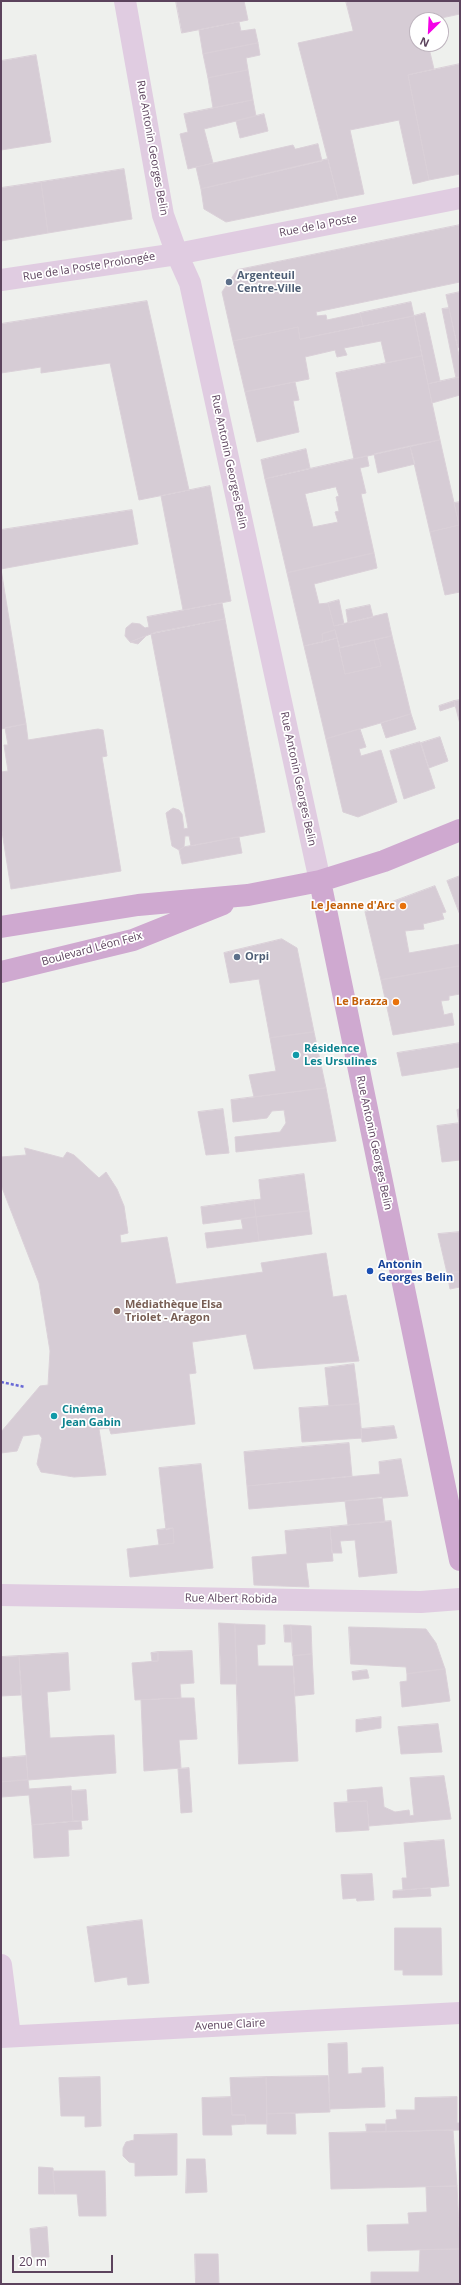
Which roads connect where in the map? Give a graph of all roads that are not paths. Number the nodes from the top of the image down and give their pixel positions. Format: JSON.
{"nodes":[{"id":1,"x":125,"y":1,"type":"edge"},
{"id":2,"x":460,"y":198,"type":"edge"},
{"id":3,"x":177,"y":254,"type":"junction"},
{"id":4,"x":1,"y":280,"type":"edge"},
{"id":5,"x":460,"y":830,"type":"edge"},
{"id":6,"x":320,"y":881,"type":"junction"},
{"id":7,"x":248,"y":895,"type":"junction"},
{"id":8,"x":1,"y":927,"type":"edge"},
{"id":9,"x":1,"y":972,"type":"edge"},
{"id":10,"x":458,"y":1546,"type":"edge"},
{"id":11,"x":1,"y":1595,"type":"edge"},
{"id":12,"x":460,"y":1599,"type":"edge"},
{"id":13,"x":1,"y":1965,"type":"edge"},
{"id":14,"x":460,"y":2014,"type":"edge"},
{"id":15,"x":6,"y":2036,"type":"edge"}],
"edges":[{"from":1,"to":3,"type":"street","name":"Rue Antonin Georges Belin"},
{"from":2,"to":3,"type":"street","name":"Rue de la Poste"},
{"from":3,"to":4,"type":"street","name":"Rue de la Poste Prolongée"},
{"from":3,"to":6,"type":"street","name":"Rue Antonin Georges Belin"},
{"from":5,"to":6,"type":"main road","name":"Boulevard Léon Feix"},
{"from":6,"to":7,"type":"main road","name":"Boulevard Léon Feix"},
{"from":6,"to":10,"type":"main road","name":"Rue Antonin Georges Belin"},
{"from":7,"to":8,"type":"main road","name":"Boulevard Léon Feix"},
{"from":7,"to":9,"type":"main road","name":"Boulevard Léon Feix"},
{"from":11,"to":12,"type":"street","name":"Rue Albert Robida"},
{"from":13,"to":15,"type":"street"},
{"from":14,"to":15,"type":"street","name":"Avenue Claire"}]}
